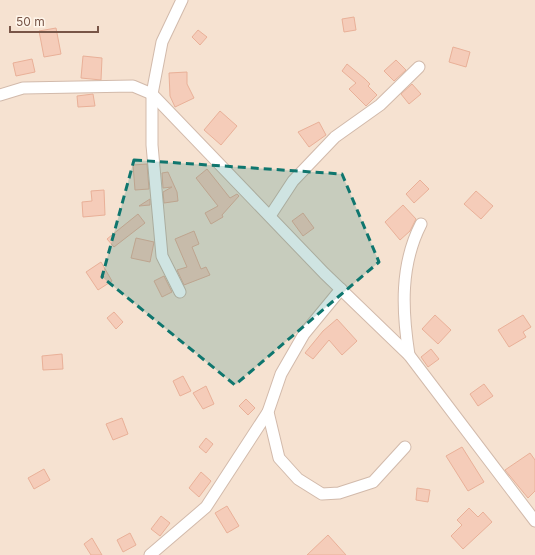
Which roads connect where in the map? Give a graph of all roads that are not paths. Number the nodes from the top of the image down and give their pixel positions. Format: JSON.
{"nodes":[{"id":1,"x":182,"y":0,"type":"edge"},
{"id":2,"x":419,"y":67,"type":"dead end"},
{"id":3,"x":152,"y":94,"type":"junction"},
{"id":4,"x":0,"y":95,"type":"edge"},
{"id":5,"x":270,"y":216,"type":"junction"},
{"id":6,"x":421,"y":224,"type":"dead end"},
{"id":7,"x":341,"y":289,"type":"junction"},
{"id":8,"x":180,"y":292,"type":"dead end"},
{"id":9,"x":409,"y":355,"type":"junction"},
{"id":10,"x":268,"y":412,"type":"junction"},
{"id":11,"x":405,"y":447,"type":"dead end"},
{"id":12,"x":535,"y":521,"type":"edge"},
{"id":13,"x":150,"y":555,"type":"edge"}],
"edges":[{"from":1,"to":3,"type":"street"},
{"from":2,"to":5,"type":"street"},
{"from":3,"to":4,"type":"street"},
{"from":3,"to":5,"type":"street"},
{"from":3,"to":8,"type":"street"},
{"from":5,"to":7,"type":"street"},
{"from":6,"to":9,"type":"street"},
{"from":7,"to":9,"type":"street"},
{"from":7,"to":10,"type":"street"},
{"from":9,"to":12,"type":"street"},
{"from":10,"to":11,"type":"street"},
{"from":10,"to":13,"type":"street"}]}
